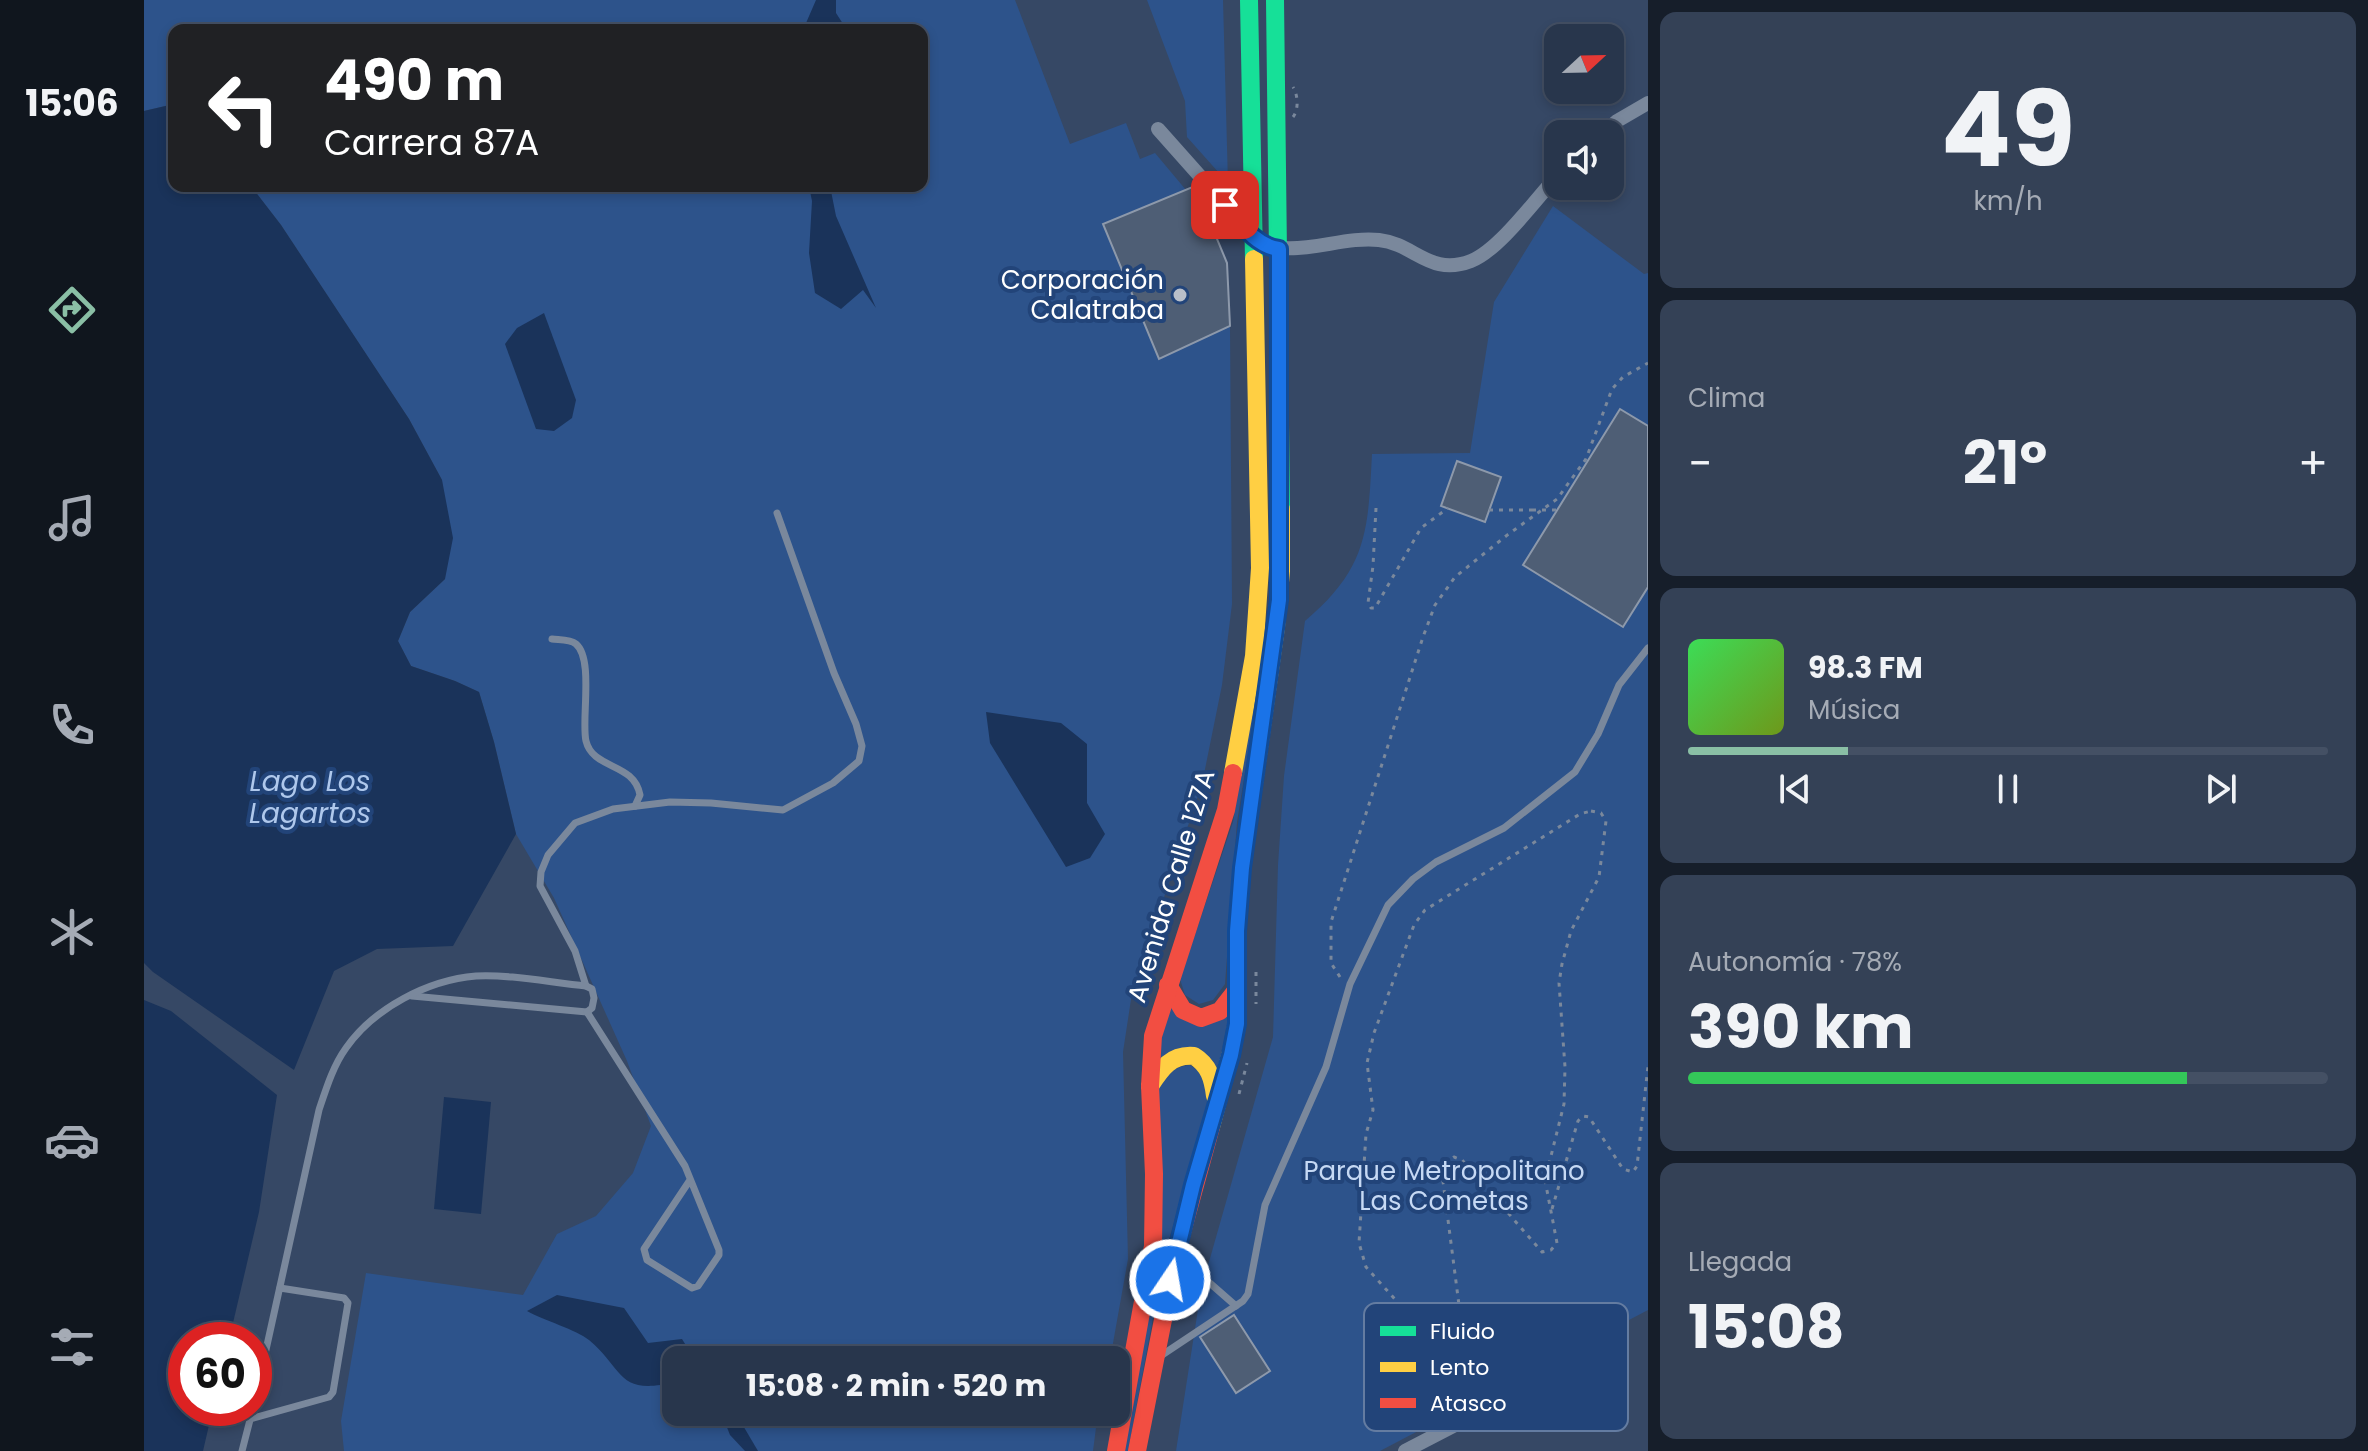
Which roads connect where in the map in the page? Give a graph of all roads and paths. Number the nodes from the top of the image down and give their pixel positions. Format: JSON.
{"nodes":[{"id":1,"x":1249,"y":0,"type":"edge"},
{"id":2,"x":1275,"y":0,"type":"edge"},
{"id":3,"x":1648,"y":103,"type":"edge"},
{"id":4,"x":1619,"y":120,"type":"edge"},
{"id":5,"x":1158,"y":129,"type":"dead end"},
{"id":6,"x":1544,"y":190,"type":"edge"},
{"id":7,"x":1225,"y":205,"type":"junction"},
{"id":8,"x":1208,"y":216,"type":"dead end"},
{"id":9,"x":1254,"y":237,"type":"junction"},
{"id":10,"x":1279,"y":249,"type":"junction"},
{"id":11,"x":1648,"y":363,"type":"edge"},
{"id":12,"x":1376,"y":508,"type":"dead end"},
{"id":13,"x":1448,"y":508,"type":"dead end"},
{"id":14,"x":1489,"y":510,"type":"dead end"},
{"id":15,"x":1559,"y":510,"type":"dead end"},
{"id":16,"x":777,"y":513,"type":"dead end"},
{"id":17,"x":552,"y":639,"type":"dead end"},
{"id":18,"x":1648,"y":648,"type":"edge"},
{"id":19,"x":635,"y":806,"type":"junction"},
{"id":20,"x":1350,"y":984,"type":"junction"},
{"id":21,"x":1168,"y":985,"type":"junction"},
{"id":22,"x":586,"y":986,"type":"junction"},
{"id":23,"x":1238,"y":988,"type":"junction"},
{"id":24,"x":409,"y":996,"type":"junction"},
{"id":25,"x":587,"y":1012,"type":"junction"},
{"id":26,"x":1648,"y":1066,"type":"edge"},
{"id":27,"x":1150,"y":1086,"type":"junction"},
{"id":28,"x":1215,"y":1108,"type":"junction"},
{"id":29,"x":690,"y":1180,"type":"junction"},
{"id":30,"x":1551,"y":1213,"type":"junction"},
{"id":31,"x":1177,"y":1247,"type":"junction"},
{"id":32,"x":280,"y":1288,"type":"junction"},
{"id":33,"x":1398,"y":1303,"type":"edge"},
{"id":34,"x":1459,"y":1303,"type":"edge"},
{"id":35,"x":1236,"y":1306,"type":"junction"},
{"id":36,"x":272,"y":1324,"type":"edge"},
{"id":37,"x":1155,"y":1360,"type":"junction"},
{"id":38,"x":272,"y":1413,"type":"edge"},
{"id":39,"x":248,"y":1426,"type":"edge"},
{"id":40,"x":1444,"y":1431,"type":"edge"},
{"id":41,"x":242,"y":1451,"type":"edge"},
{"id":42,"x":1116,"y":1451,"type":"edge"},
{"id":43,"x":1137,"y":1451,"type":"edge"},
{"id":44,"x":1405,"y":1451,"type":"edge"}],
"edges":[{"from":1,"to":9,"type":"main road","name":"Avenida Calle 127A"},
{"from":2,"to":10,"type":"main road","name":"Avenida Calle 127A"},
{"from":3,"to":4,"type":"street"},
{"from":5,"to":7,"type":"street"},
{"from":6,"to":10,"type":"street"},
{"from":7,"to":8,"type":"lane"},
{"from":7,"to":9,"type":"street"},
{"from":9,"to":10,"type":"street"},
{"from":9,"to":21,"type":"main road","name":"Avenida Calle 127A"},
{"from":10,"to":23,"type":"main road","name":"Avenida Calle 127A"},
{"from":11,"to":20,"type":"path"},
{"from":12,"to":13,"type":"path"},
{"from":14,"to":15,"type":"path","bridge":true},
{"from":16,"to":19,"type":"lane"},
{"from":17,"to":19,"type":"lane"},
{"from":18,"to":20,"type":"lane"},
{"from":19,"to":22,"type":"lane"},
{"from":20,"to":35,"type":"lane"},
{"from":21,"to":23,"type":"main road"},
{"from":21,"to":27,"type":"main road","name":"Avenida Calle 127A"},
{"from":22,"to":24,"type":"lane"},
{"from":22,"to":25,"type":"lane"},
{"from":23,"to":28,"type":"main road","name":"Avenida Calle 127A"},
{"from":24,"to":25,"type":"lane"},
{"from":24,"to":32,"type":"lane"},
{"from":25,"to":29,"type":"lane"},
{"from":26,"to":30,"type":"path"},
{"from":27,"to":28,"type":"main road"},
{"from":27,"to":42,"type":"main road","name":"Avenida Calle 127A"},
{"from":28,"to":31,"type":"main road","name":"Avenida Calle 127A"},
{"from":29,"to":29,"type":"lane"},
{"from":30,"to":33,"type":"path"},
{"from":30,"to":34,"type":"path"},
{"from":31,"to":35,"type":"lane"},
{"from":31,"to":37,"type":"main road","name":"Avenida Calle 127A"},
{"from":32,"to":36,"type":"lane"},
{"from":32,"to":38,"type":"lane"},
{"from":35,"to":37,"type":"lane"},
{"from":37,"to":43,"type":"main road","name":"Avenida Calle 127A"},
{"from":39,"to":41,"type":"lane"},
{"from":40,"to":44,"type":"street"}]}
